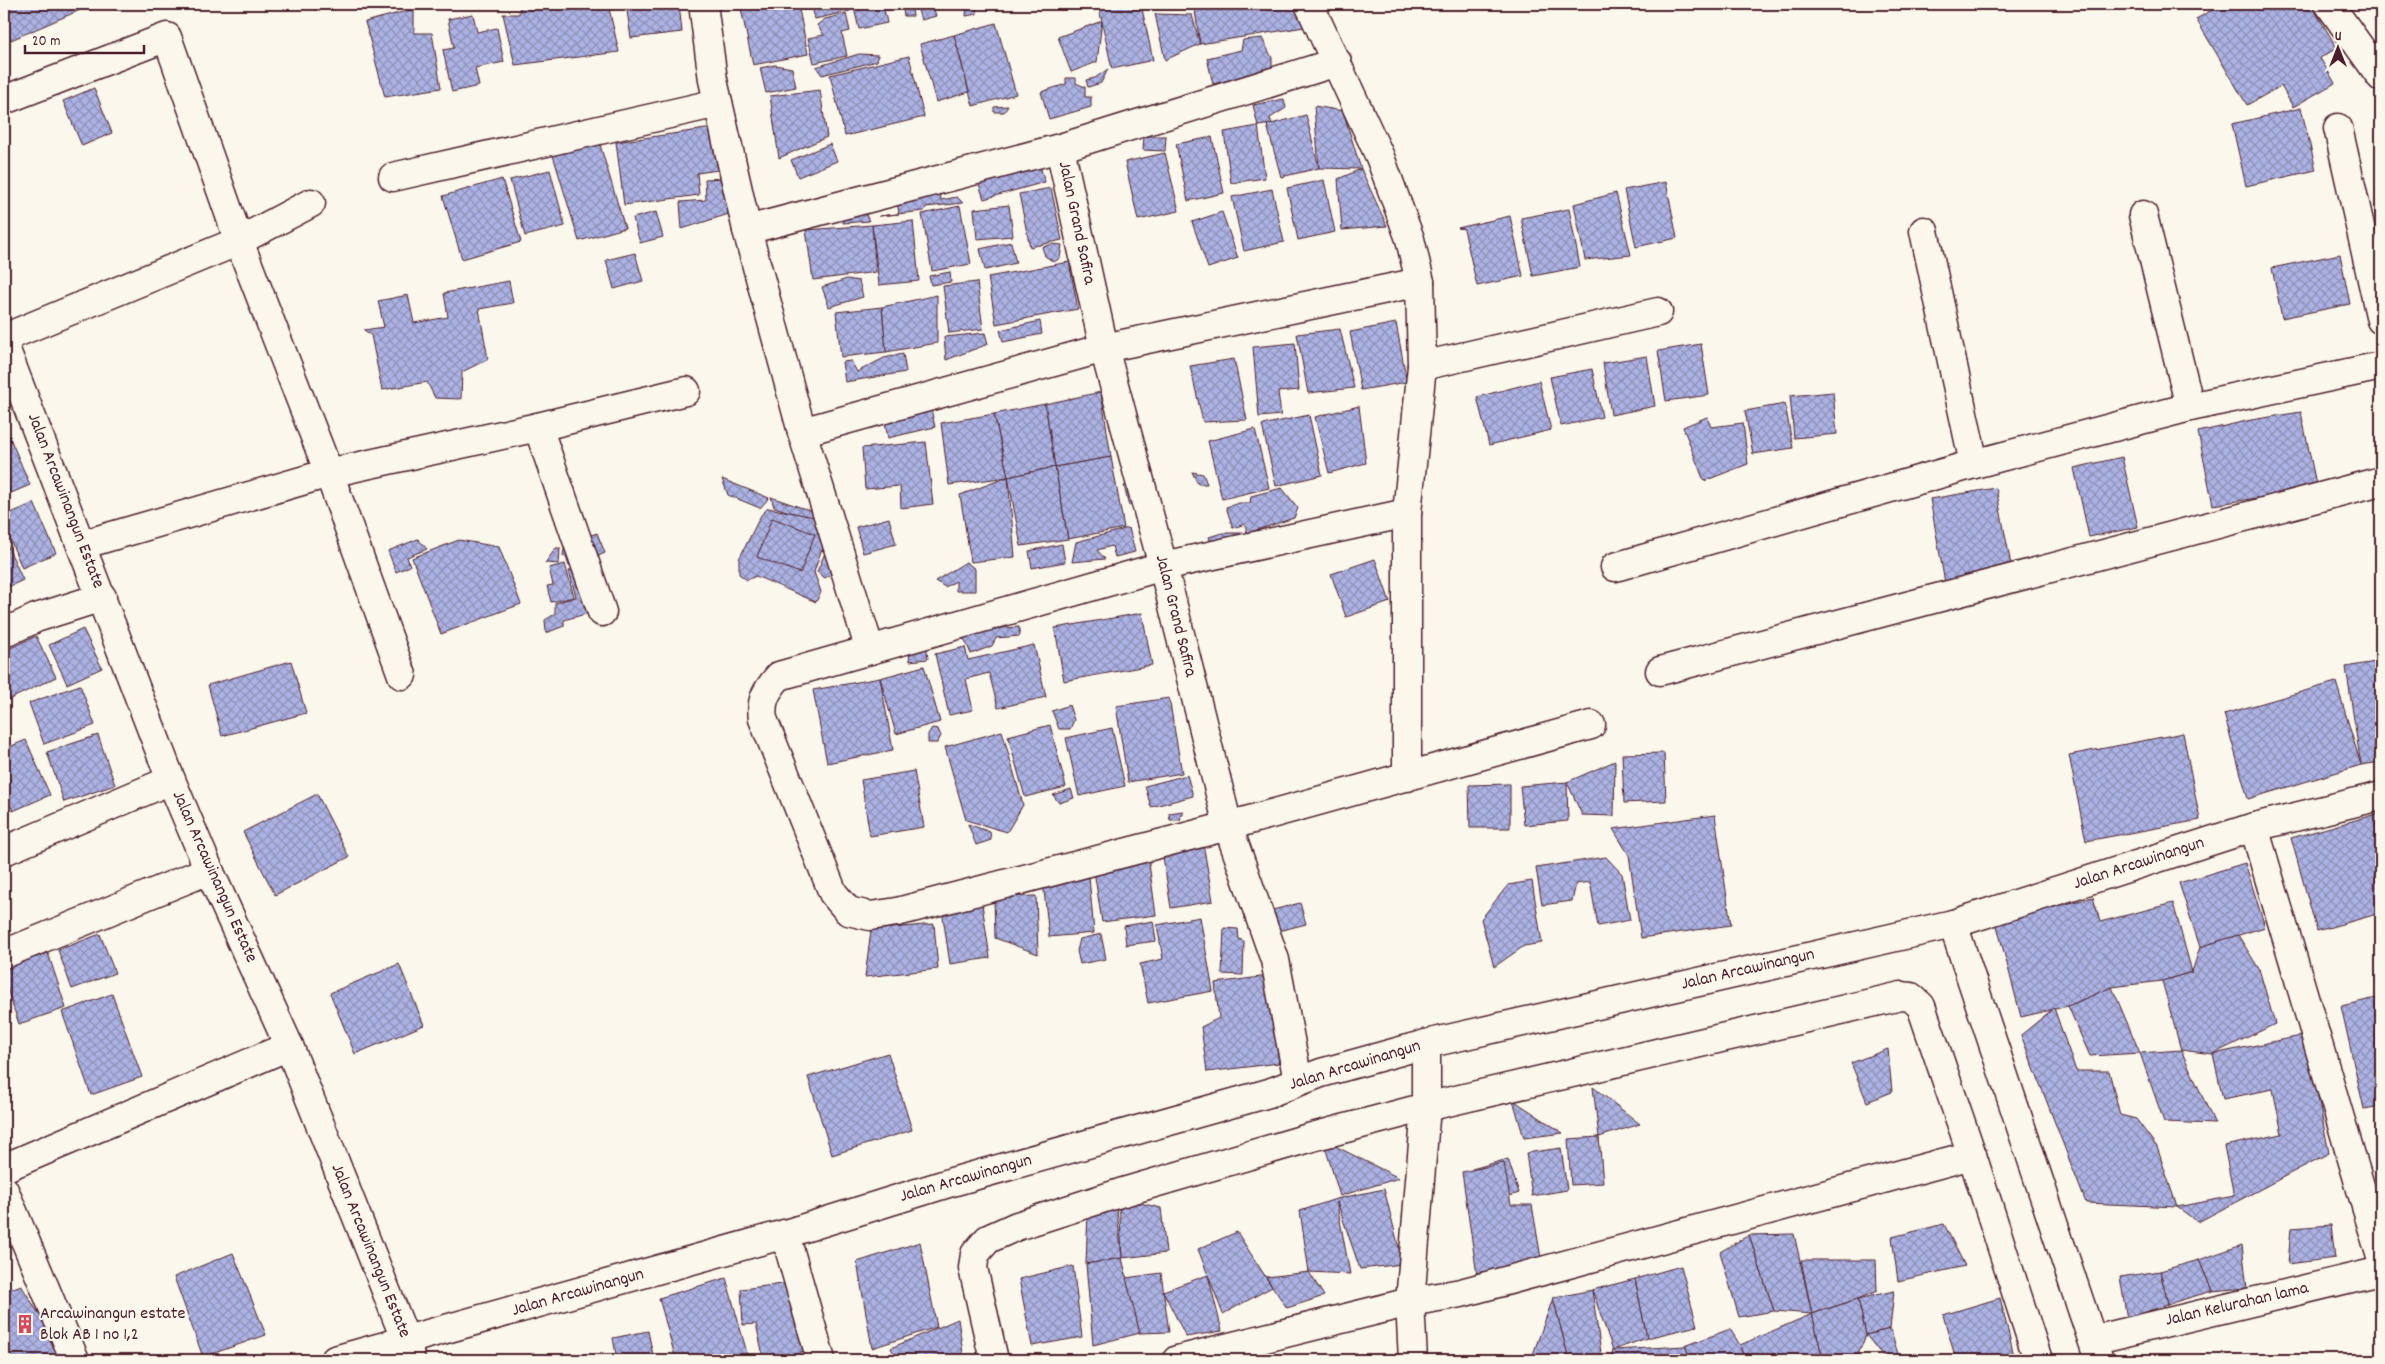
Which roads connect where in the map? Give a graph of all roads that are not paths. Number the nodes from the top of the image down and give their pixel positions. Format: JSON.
{"nodes":[{"id":1,"x":703,"y":4,"type":"edge"},
{"id":2,"x":1309,"y":4,"type":"edge"},
{"id":3,"x":2330,"y":4,"type":"edge"},
{"id":4,"x":1336,"y":62,"type":"junction"},
{"id":5,"x":2377,"y":64,"type":"edge"},
{"id":6,"x":4,"y":100,"type":"edge"},
{"id":7,"x":718,"y":104,"type":"junction"},
{"id":8,"x":2338,"y":128,"type":"dead end"},
{"id":9,"x":1060,"y":148,"type":"junction"},
{"id":10,"x":393,"y":177,"type":"dead end"},
{"id":11,"x":312,"y":203,"type":"dead end"},
{"id":12,"x":2143,"y":215,"type":"dead end"},
{"id":13,"x":747,"y":230,"type":"junction"},
{"id":14,"x":1924,"y":231,"type":"dead end"},
{"id":15,"x":239,"y":241,"type":"junction"},
{"id":16,"x":1420,"y":282,"type":"junction"},
{"id":17,"x":1658,"y":312,"type":"dead end"},
{"id":18,"x":2381,"y":320,"type":"edge"},
{"id":19,"x":4,"y":338,"type":"edge"},
{"id":20,"x":4,"y":345,"type":"edge"},
{"id":21,"x":1104,"y":348,"type":"junction"},
{"id":22,"x":1422,"y":366,"type":"junction"},
{"id":23,"x":2381,"y":366,"type":"edge"},
{"id":24,"x":686,"y":391,"type":"dead end"},
{"id":25,"x":13,"y":395,"type":"edge"},
{"id":26,"x":2190,"y":407,"type":"junction"},
{"id":27,"x":538,"y":427,"type":"junction"},
{"id":28,"x":802,"y":432,"type":"junction"},
{"id":29,"x":1974,"y":464,"type":"junction"},
{"id":30,"x":328,"y":473,"type":"junction"},
{"id":31,"x":2381,"y":481,"type":"edge"},
{"id":32,"x":1407,"y":513,"type":"junction"},
{"id":33,"x":81,"y":545,"type":"junction"},
{"id":34,"x":1163,"y":566,"type":"junction"},
{"id":35,"x":1615,"y":567,"type":"dead end"},
{"id":36,"x":102,"y":597,"type":"junction"},
{"id":37,"x":602,"y":612,"type":"dead end"},
{"id":38,"x":4,"y":632,"type":"edge"},
{"id":39,"x":870,"y":650,"type":"junction"},
{"id":40,"x":1660,"y":671,"type":"dead end"},
{"id":41,"x":402,"y":675,"type":"dead end"},
{"id":42,"x":1591,"y":725,"type":"dead end"},
{"id":43,"x":1407,"y":777,"type":"junction"},
{"id":44,"x":171,"y":780,"type":"junction"},
{"id":45,"x":2381,"y":796,"type":"edge"},
{"id":46,"x":1228,"y":826,"type":"junction"},
{"id":47,"x":2254,"y":827,"type":"junction"},
{"id":48,"x":4,"y":851,"type":"edge"},
{"id":49,"x":209,"y":870,"type":"junction"},
{"id":50,"x":1953,"y":924,"type":"junction"},
{"id":51,"x":4,"y":954,"type":"edge"},
{"id":52,"x":1426,"y":1044,"type":"junction"},
{"id":53,"x":289,"y":1046,"type":"junction"},
{"id":54,"x":1298,"y":1081,"type":"junction"},
{"id":55,"x":1426,"y":1107,"type":"junction"},
{"id":56,"x":1972,"y":1155,"type":"junction"},
{"id":57,"x":4,"y":1168,"type":"edge"},
{"id":58,"x":4,"y":1190,"type":"edge"},
{"id":59,"x":785,"y":1234,"type":"junction"},
{"id":60,"x":2381,"y":1257,"type":"edge"},
{"id":61,"x":2381,"y":1271,"type":"edge"},
{"id":62,"x":1410,"y":1302,"type":"junction"},
{"id":63,"x":2096,"y":1350,"type":"edge"},
{"id":64,"x":408,"y":1351,"type":"edge"},
{"id":65,"x":75,"y":1360,"type":"edge"},
{"id":66,"x":335,"y":1360,"type":"edge"},
{"id":67,"x":821,"y":1360,"type":"edge"},
{"id":68,"x":994,"y":1360,"type":"edge"},
{"id":69,"x":1177,"y":1360,"type":"edge"},
{"id":70,"x":1413,"y":1360,"type":"edge"},
{"id":71,"x":2038,"y":1360,"type":"edge"}],
"edges":[{"from":1,"to":7,"type":"street"},
{"from":2,"to":4,"type":"street"},
{"from":3,"to":5,"type":"street"},
{"from":4,"to":9,"type":"street"},
{"from":4,"to":16,"type":"street"},
{"from":6,"to":15,"type":"street"},
{"from":7,"to":10,"type":"street"},
{"from":7,"to":13,"type":"street"},
{"from":8,"to":18,"type":"street"},
{"from":9,"to":13,"type":"street"},
{"from":9,"to":21,"type":"street","name":"Jalan Grand Safira"},
{"from":11,"to":15,"type":"street"},
{"from":12,"to":26,"type":"street"},
{"from":13,"to":28,"type":"street"},
{"from":14,"to":29,"type":"street"},
{"from":15,"to":19,"type":"street"},
{"from":15,"to":30,"type":"street"},
{"from":16,"to":21,"type":"street"},
{"from":16,"to":22,"type":"street"},
{"from":17,"to":22,"type":"street"},
{"from":20,"to":25,"type":"street","name":"Jalan Arcawinangun Estate"},
{"from":21,"to":28,"type":"street"},
{"from":21,"to":34,"type":"street","name":"Jalan Grand Safira"},
{"from":22,"to":32,"type":"street"},
{"from":23,"to":26,"type":"street"},
{"from":24,"to":27,"type":"street"},
{"from":25,"to":33,"type":"street","name":"Jalan Arcawinangun Estate"},
{"from":26,"to":29,"type":"street"},
{"from":27,"to":30,"type":"street"},
{"from":27,"to":37,"type":"street"},
{"from":28,"to":39,"type":"street"},
{"from":29,"to":35,"type":"street"},
{"from":30,"to":33,"type":"street"},
{"from":30,"to":41,"type":"street"},
{"from":31,"to":40,"type":"street"},
{"from":32,"to":34,"type":"street"},
{"from":32,"to":43,"type":"street"},
{"from":33,"to":36,"type":"street","name":"Jalan Arcawinangun Estate"},
{"from":34,"to":39,"type":"street"},
{"from":34,"to":46,"type":"street","name":"Jalan Grand Safira"},
{"from":36,"to":38,"type":"street"},
{"from":36,"to":44,"type":"street","name":"Jalan Arcawinangun Estate"},
{"from":39,"to":46,"type":"street"},
{"from":42,"to":43,"type":"street"},
{"from":43,"to":46,"type":"street"},
{"from":44,"to":48,"type":"street"},
{"from":44,"to":49,"type":"street","name":"Jalan Arcawinangun Estate"},
{"from":45,"to":47,"type":"street","name":"Jalan Arcawinangun"},
{"from":46,"to":54,"type":"street","name":"Jalan Grand Safira"},
{"from":47,"to":50,"type":"street","name":"Jalan Arcawinangun"},
{"from":47,"to":60,"type":"street"},
{"from":49,"to":51,"type":"street"},
{"from":49,"to":53,"type":"street","name":"Jalan Arcawinangun Estate"},
{"from":50,"to":52,"type":"street","name":"Jalan Arcawinangun"},
{"from":50,"to":63,"type":"street"},
{"from":52,"to":54,"type":"street","name":"Jalan Arcawinangun"},
{"from":52,"to":55,"type":"street"},
{"from":53,"to":57,"type":"street"},
{"from":53,"to":64,"type":"street","name":"Jalan Arcawinangun Estate"},
{"from":54,"to":59,"type":"street","name":"Jalan Arcawinangun"},
{"from":55,"to":56,"type":"street"},
{"from":55,"to":62,"type":"street"},
{"from":55,"to":68,"type":"street"},
{"from":56,"to":62,"type":"street"},
{"from":56,"to":71,"type":"street"},
{"from":58,"to":65,"type":"street"},
{"from":59,"to":64,"type":"street","name":"Jalan Arcawinangun"},
{"from":59,"to":67,"type":"street"},
{"from":61,"to":63,"type":"street","name":"Jalan Kelurahan lama"},
{"from":62,"to":69,"type":"street"},
{"from":62,"to":70,"type":"street"},
{"from":64,"to":66,"type":"street","name":"Jalan Arcawinangun"}]}
